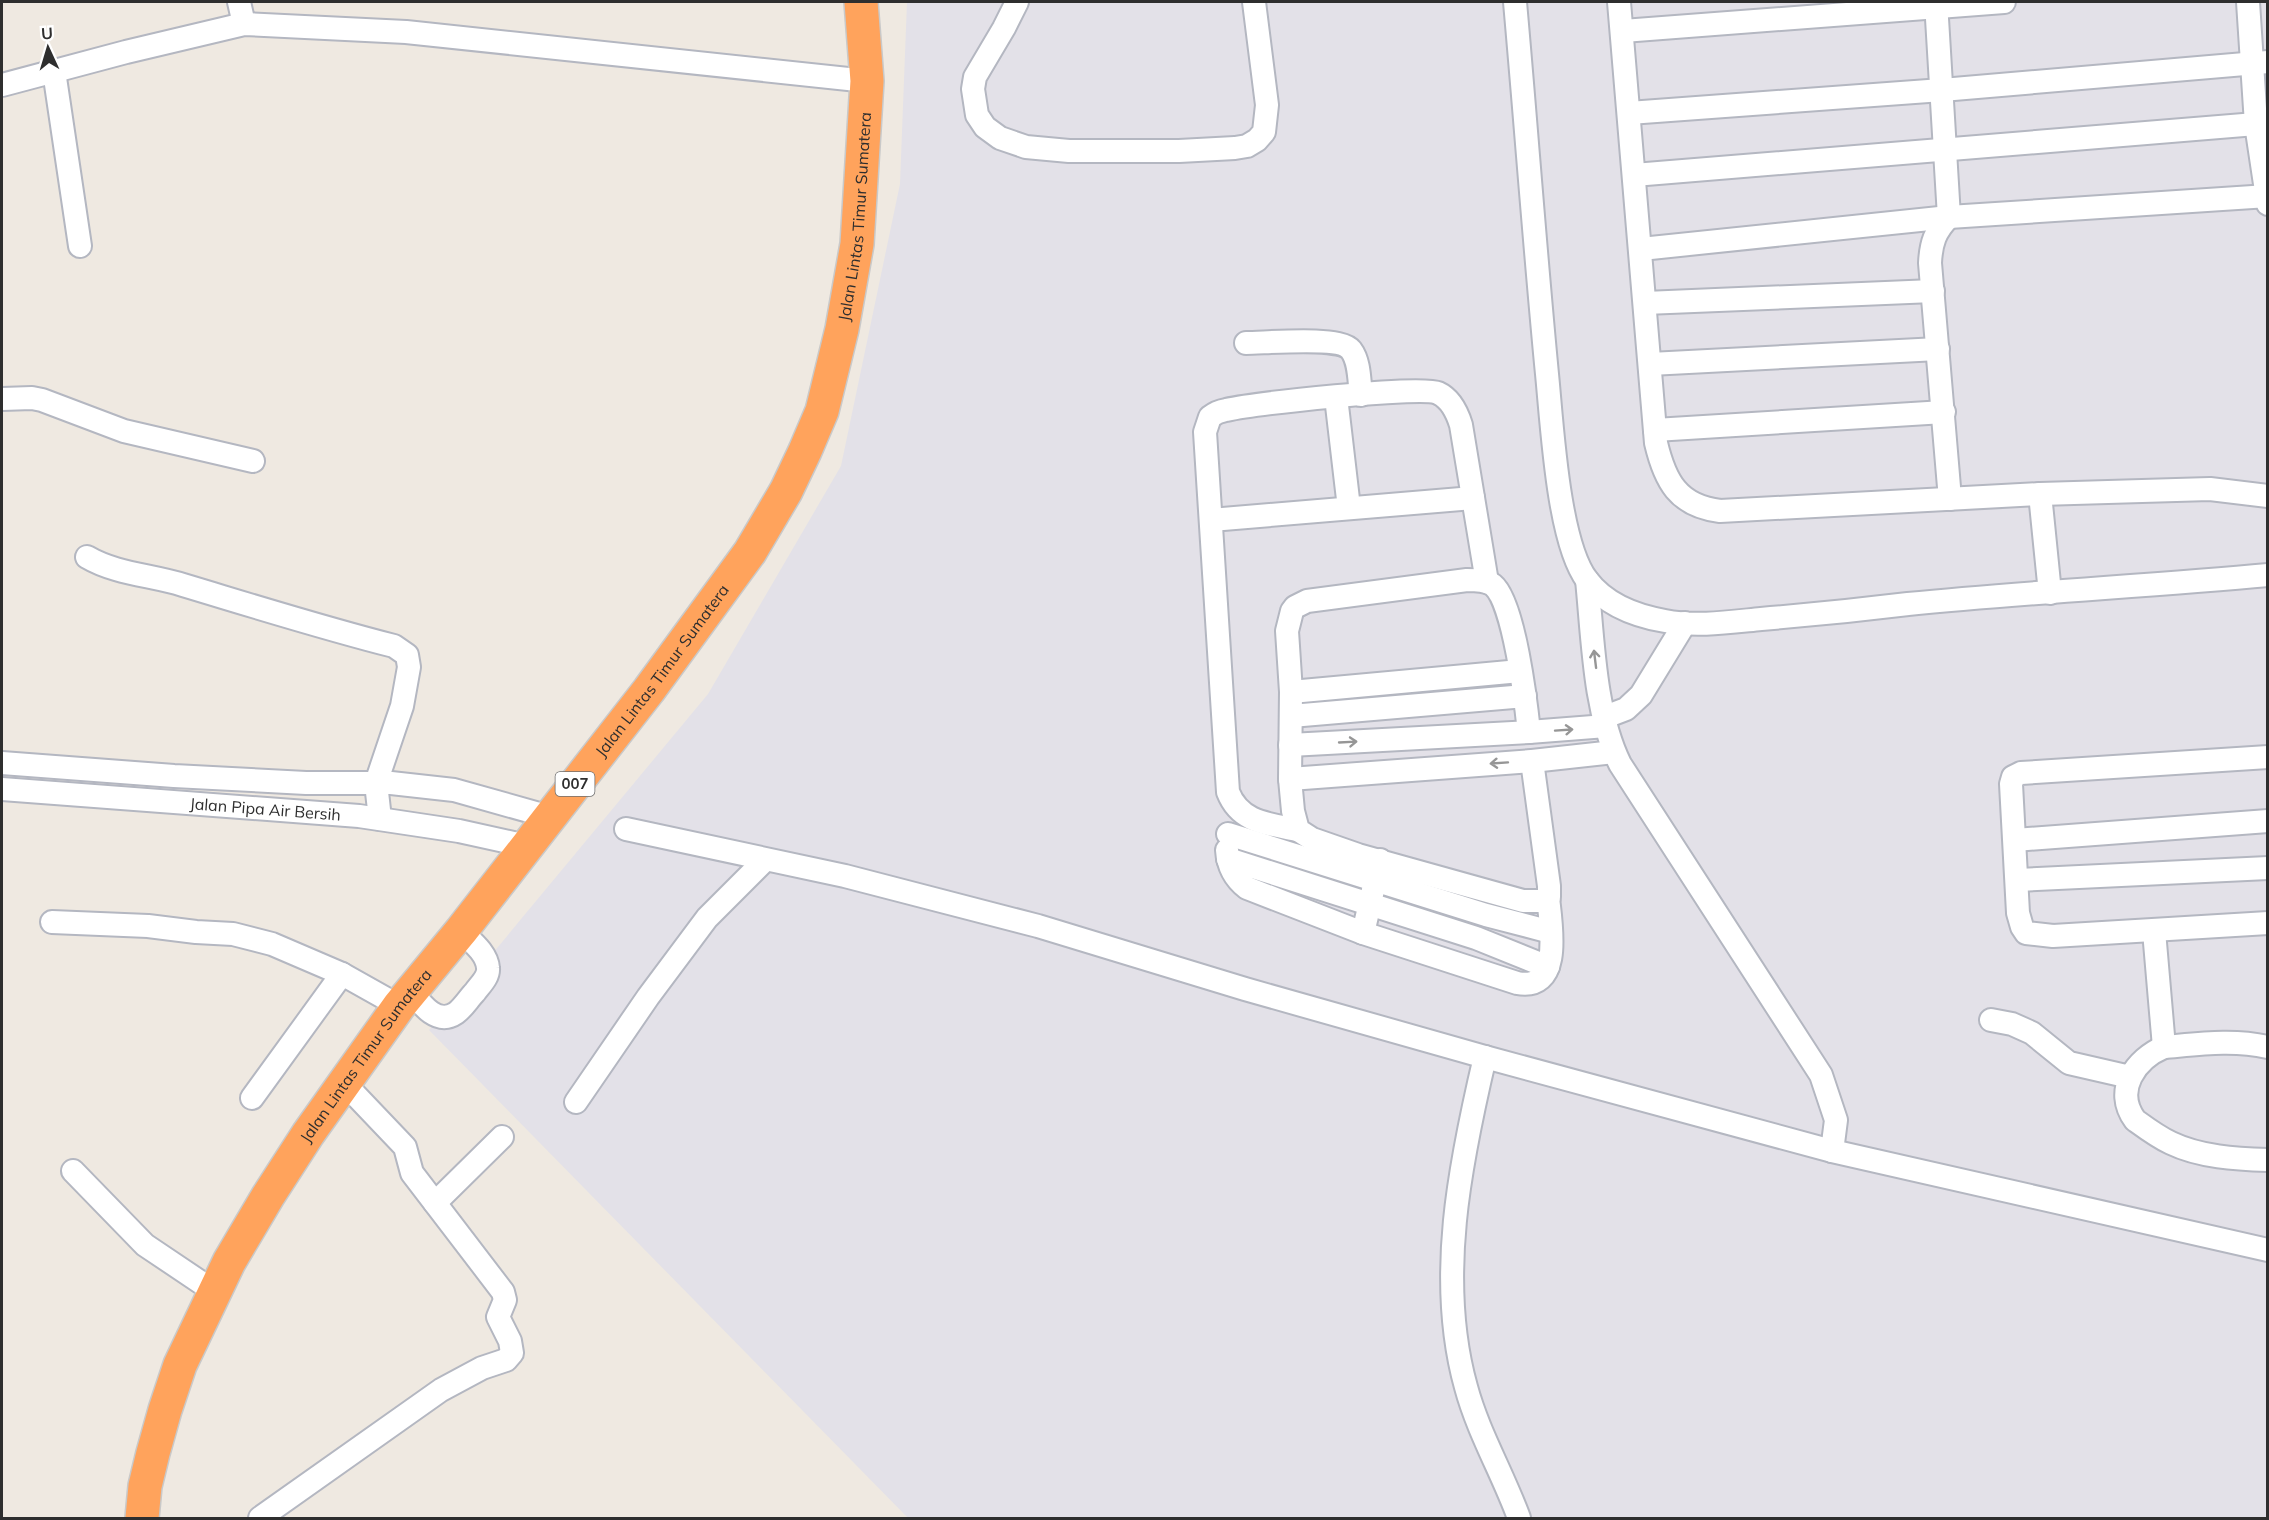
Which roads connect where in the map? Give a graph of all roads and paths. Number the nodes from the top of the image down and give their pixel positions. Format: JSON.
{"nodes":[{"id":1,"x":239,"y":2,"type":"edge"},
{"id":2,"x":861,"y":2,"type":"edge"},
{"id":3,"x":1017,"y":2,"type":"edge"},
{"id":4,"x":1254,"y":2,"type":"edge"},
{"id":5,"x":1515,"y":2,"type":"edge"},
{"id":6,"x":1619,"y":2,"type":"edge"},
{"id":7,"x":2004,"y":2,"type":"edge"},
{"id":8,"x":2248,"y":2,"type":"edge"},
{"id":9,"x":1936,"y":4,"type":"edge"},
{"id":10,"x":244,"y":24,"type":"junction"},
{"id":11,"x":1623,"y":31,"type":"junction"},
{"id":12,"x":2260,"y":62,"type":"edge"},
{"id":13,"x":54,"y":71,"type":"junction"},
{"id":14,"x":867,"y":81,"type":"junction"},
{"id":15,"x":2,"y":85,"type":"edge"},
{"id":16,"x":1942,"y":90,"type":"junction"},
{"id":17,"x":1629,"y":113,"type":"junction"},
{"id":18,"x":2262,"y":124,"type":"edge"},
{"id":19,"x":1946,"y":151,"type":"junction"},
{"id":20,"x":1634,"y":175,"type":"junction"},
{"id":21,"x":2267,"y":199,"type":"edge"},
{"id":22,"x":1949,"y":217,"type":"junction"},
{"id":23,"x":80,"y":246,"type":"dead end"},
{"id":24,"x":1641,"y":249,"type":"junction"},
{"id":25,"x":1933,"y":291,"type":"junction"},
{"id":26,"x":1645,"y":303,"type":"junction"},
{"id":27,"x":1246,"y":343,"type":"dead end"},
{"id":28,"x":1938,"y":349,"type":"junction"},
{"id":29,"x":1650,"y":364,"type":"junction"},
{"id":30,"x":1361,"y":395,"type":"junction"},
{"id":31,"x":1336,"y":397,"type":"junction"},
{"id":32,"x":2,"y":399,"type":"edge"},
{"id":33,"x":1944,"y":412,"type":"junction"},
{"id":34,"x":1655,"y":430,"type":"junction"},
{"id":35,"x":253,"y":461,"type":"dead end"},
{"id":36,"x":2040,"y":494,"type":"junction"},
{"id":37,"x":2268,"y":496,"type":"edge"},
{"id":38,"x":1473,"y":498,"type":"junction"},
{"id":39,"x":1950,"y":499,"type":"junction"},
{"id":40,"x":1349,"y":508,"type":"junction"},
{"id":41,"x":1211,"y":520,"type":"junction"},
{"id":42,"x":87,"y":557,"type":"dead end"},
{"id":43,"x":2268,"y":575,"type":"edge"},
{"id":44,"x":1587,"y":580,"type":"junction"},
{"id":45,"x":1487,"y":582,"type":"junction"},
{"id":46,"x":2050,"y":594,"type":"junction"},
{"id":47,"x":1685,"y":623,"type":"junction"},
{"id":48,"x":1520,"y":671,"type":"junction"},
{"id":49,"x":1291,"y":692,"type":"junction"},
{"id":50,"x":1525,"y":696,"type":"junction"},
{"id":51,"x":1291,"y":716,"type":"junction"},
{"id":52,"x":1605,"y":721,"type":"junction"},
{"id":53,"x":1529,"y":732,"type":"junction"},
{"id":54,"x":1290,"y":745,"type":"junction"},
{"id":55,"x":1614,"y":752,"type":"junction"},
{"id":56,"x":2268,"y":757,"type":"edge"},
{"id":57,"x":1532,"y":761,"type":"junction"},
{"id":58,"x":2,"y":763,"type":"edge"},
{"id":59,"x":1290,"y":779,"type":"junction"},
{"id":60,"x":376,"y":783,"type":"junction"},
{"id":61,"x":2,"y":789,"type":"edge"},
{"id":62,"x":1236,"y":809,"type":"junction"},
{"id":63,"x":550,"y":817,"type":"junction"},
{"id":64,"x":380,"y":819,"type":"junction"},
{"id":65,"x":2268,"y":821,"type":"edge"},
{"id":66,"x":626,"y":829,"type":"dead end"},
{"id":67,"x":1298,"y":830,"type":"junction"},
{"id":68,"x":1228,"y":834,"type":"junction"},
{"id":69,"x":2015,"y":840,"type":"junction"},
{"id":70,"x":526,"y":846,"type":"junction"},
{"id":71,"x":1228,"y":859,"type":"junction"},
{"id":72,"x":765,"y":860,"type":"junction"},
{"id":73,"x":2268,"y":868,"type":"edge"},
{"id":74,"x":1378,"y":870,"type":"junction"},
{"id":75,"x":2018,"y":880,"type":"junction"},
{"id":76,"x":1548,"y":898,"type":"junction"},
{"id":77,"x":1370,"y":905,"type":"junction"},
{"id":78,"x":52,"y":922,"type":"dead end"},
{"id":79,"x":2268,"y":923,"type":"edge"},
{"id":80,"x":461,"y":931,"type":"junction"},
{"id":81,"x":2154,"y":931,"type":"junction"},
{"id":82,"x":1551,"y":932,"type":"junction"},
{"id":83,"x":1363,"y":933,"type":"junction"},
{"id":84,"x":1548,"y":967,"type":"junction"},
{"id":85,"x":342,"y":974,"type":"junction"},
{"id":86,"x":405,"y":998,"type":"junction"},
{"id":87,"x":1991,"y":1020,"type":"dead end"},
{"id":88,"x":2164,"y":1047,"type":"junction"},
{"id":89,"x":2268,"y":1047,"type":"edge"},
{"id":90,"x":1485,"y":1057,"type":"junction"},
{"id":91,"x":2130,"y":1077,"type":"junction"},
{"id":92,"x":344,"y":1083,"type":"junction"},
{"id":93,"x":252,"y":1098,"type":"dead end"},
{"id":94,"x":576,"y":1102,"type":"dead end"},
{"id":95,"x":502,"y":1137,"type":"dead end"},
{"id":96,"x":1832,"y":1151,"type":"junction"},
{"id":97,"x":2268,"y":1160,"type":"edge"},
{"id":98,"x":73,"y":1170,"type":"dead end"},
{"id":99,"x":435,"y":1203,"type":"junction"},
{"id":100,"x":2268,"y":1250,"type":"edge"},
{"id":101,"x":215,"y":1292,"type":"junction"},
{"id":102,"x":142,"y":1518,"type":"edge"},
{"id":103,"x":260,"y":1518,"type":"edge"},
{"id":104,"x":1519,"y":1518,"type":"edge"}],
"edges":[{"from":1,"to":10,"type":"street"},
{"from":2,"to":14,"type":"highway","name":"Jalan Lintas Timur Sumatera","number":"007"},
{"from":3,"to":4,"type":"street"},
{"from":5,"to":44,"type":"street"},
{"from":6,"to":11,"type":"street"},
{"from":7,"to":9,"type":"street"},
{"from":8,"to":12,"type":"street"},
{"from":9,"to":11,"type":"street"},
{"from":9,"to":16,"type":"street"},
{"from":10,"to":13,"type":"street"},
{"from":10,"to":14,"type":"street"},
{"from":11,"to":17,"type":"street"},
{"from":12,"to":16,"type":"street"},
{"from":12,"to":18,"type":"street"},
{"from":13,"to":15,"type":"street"},
{"from":13,"to":23,"type":"street"},
{"from":14,"to":63,"type":"highway","name":"Jalan Lintas Timur Sumatera","number":"007"},
{"from":16,"to":17,"type":"street"},
{"from":16,"to":19,"type":"street"},
{"from":17,"to":20,"type":"street"},
{"from":18,"to":19,"type":"street"},
{"from":18,"to":21,"type":"street"},
{"from":19,"to":20,"type":"street"},
{"from":19,"to":22,"type":"street"},
{"from":20,"to":24,"type":"street"},
{"from":21,"to":22,"type":"street"},
{"from":22,"to":24,"type":"street"},
{"from":22,"to":25,"type":"street"},
{"from":24,"to":26,"type":"street"},
{"from":25,"to":26,"type":"street"},
{"from":25,"to":28,"type":"street"},
{"from":26,"to":29,"type":"street"},
{"from":27,"to":30,"type":"street"},
{"from":28,"to":29,"type":"street"},
{"from":28,"to":33,"type":"street"},
{"from":29,"to":34,"type":"street"},
{"from":30,"to":31,"type":"street"},
{"from":30,"to":38,"type":"street"},
{"from":31,"to":40,"type":"street"},
{"from":31,"to":41,"type":"street"},
{"from":32,"to":35,"type":"street"},
{"from":33,"to":34,"type":"street"},
{"from":33,"to":39,"type":"street"},
{"from":34,"to":39,"type":"street"},
{"from":36,"to":37,"type":"street"},
{"from":36,"to":39,"type":"street"},
{"from":36,"to":46,"type":"street"},
{"from":38,"to":40,"type":"street"},
{"from":38,"to":45,"type":"street"},
{"from":40,"to":41,"type":"street"},
{"from":41,"to":62,"type":"street"},
{"from":42,"to":60,"type":"street"},
{"from":43,"to":46,"type":"street"},
{"from":44,"to":47,"type":"street"},
{"from":52,"to":44,"type":"street","one_way":true},
{"from":45,"to":48,"type":"street"},
{"from":45,"to":49,"type":"street"},
{"from":46,"to":47,"type":"street"},
{"from":47,"to":52,"type":"street"},
{"from":48,"to":49,"type":"street"},
{"from":48,"to":50,"type":"street"},
{"from":49,"to":51,"type":"street"},
{"from":50,"to":51,"type":"street"},
{"from":50,"to":53,"type":"street"},
{"from":51,"to":54,"type":"street"},
{"from":53,"to":52,"type":"street","one_way":true},
{"from":52,"to":55,"type":"street"},
{"from":54,"to":53,"type":"street","one_way":true},
{"from":54,"to":59,"type":"street"},
{"from":55,"to":57,"type":"street"},
{"from":55,"to":96,"type":"street"},
{"from":56,"to":69,"type":"street"},
{"from":57,"to":59,"type":"street","one_way":true},
{"from":57,"to":76,"type":"street"},
{"from":58,"to":60,"type":"street"},
{"from":59,"to":67,"type":"street"},
{"from":60,"to":63,"type":"street"},
{"from":60,"to":64,"type":"street"},
{"from":61,"to":64,"type":"street","name":"Jalan Pipa Air Bersih"},
{"from":62,"to":67,"type":"street"},
{"from":62,"to":68,"type":"street"},
{"from":63,"to":70,"type":"highway","name":"Jalan Lintas Timur Sumatera","number":"007"},
{"from":64,"to":70,"type":"street","name":"Jalan Pipa Air Bersih"},
{"from":65,"to":69,"type":"street"},
{"from":66,"to":72,"type":"street"},
{"from":67,"to":74,"type":"street"},
{"from":68,"to":71,"type":"street"},
{"from":68,"to":74,"type":"street"},
{"from":69,"to":75,"type":"street"},
{"from":70,"to":80,"type":"highway","name":"Jalan Lintas Timur Sumatera","number":"007"},
{"from":71,"to":77,"type":"street"},
{"from":71,"to":83,"type":"street"},
{"from":72,"to":90,"type":"street"},
{"from":72,"to":94,"type":"street"},
{"from":73,"to":75,"type":"street"},
{"from":74,"to":76,"type":"street"},
{"from":74,"to":77,"type":"street"},
{"from":74,"to":82,"type":"street"},
{"from":75,"to":81,"type":"street"},
{"from":76,"to":82,"type":"street"},
{"from":77,"to":83,"type":"street"},
{"from":77,"to":84,"type":"street"},
{"from":78,"to":85,"type":"street"},
{"from":79,"to":81,"type":"street"},
{"from":80,"to":86,"type":"highway","name":"Jalan Lintas Timur Sumatera","number":"007"},
{"from":80,"to":86,"type":"street"},
{"from":81,"to":88,"type":"street"},
{"from":82,"to":84,"type":"street"},
{"from":83,"to":84,"type":"street"},
{"from":85,"to":86,"type":"street"},
{"from":85,"to":93,"type":"street"},
{"from":86,"to":92,"type":"highway","name":"Jalan Lintas Timur Sumatera","number":"007"},
{"from":87,"to":91,"type":"street"},
{"from":88,"to":89,"type":"street"},
{"from":88,"to":91,"type":"street"},
{"from":90,"to":96,"type":"street"},
{"from":90,"to":104,"type":"street"},
{"from":91,"to":97,"type":"street"},
{"from":92,"to":99,"type":"street"},
{"from":92,"to":101,"type":"highway","name":"Jalan Lintas Timur Sumatera","number":"007"},
{"from":95,"to":99,"type":"street"},
{"from":96,"to":100,"type":"street"},
{"from":98,"to":101,"type":"street"},
{"from":99,"to":103,"type":"street"},
{"from":101,"to":102,"type":"highway","name":"Jalan Lintas Timur Sumatera","number":"007"}]}
